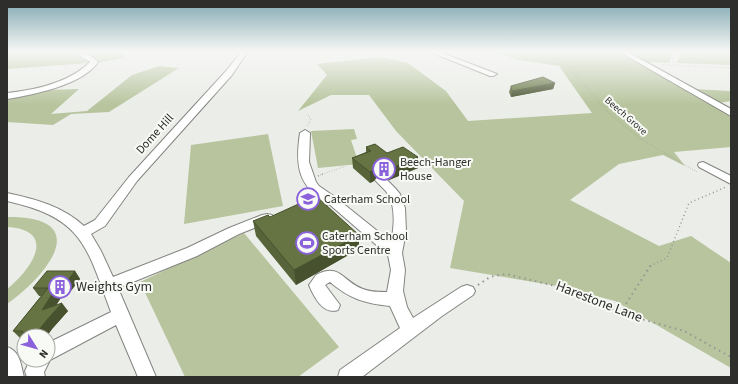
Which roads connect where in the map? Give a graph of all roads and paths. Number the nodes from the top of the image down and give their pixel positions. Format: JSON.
{"nodes":[{"id":1,"x":86,"y":69,"type":"edge"},
{"id":2,"x":233,"y":69,"type":"edge"},
{"id":3,"x":479,"y":69,"type":"edge"},
{"id":4,"x":570,"y":69,"type":"edge"},
{"id":5,"x":654,"y":69,"type":"edge"},
{"id":6,"x":493,"y":74,"type":"dead end"},
{"id":7,"x":7,"y":96,"type":"edge"},
{"id":8,"x":731,"y":113,"type":"edge"},
{"id":9,"x":308,"y":115,"type":"dead end"},
{"id":10,"x":305,"y":133,"type":"joint"},
{"id":11,"x":346,"y":166,"type":"dead end"},
{"id":12,"x":701,"y":169,"type":"joint"},
{"id":13,"x":310,"y":179,"type":"junction"},
{"id":14,"x":381,"y":180,"type":"dead end"},
{"id":15,"x":719,"y":184,"type":"dead end"},
{"id":16,"x":728,"y":184,"type":"edge"},
{"id":17,"x":731,"y":190,"type":"edge"},
{"id":18,"x":7,"y":197,"type":"edge"},
{"id":19,"x":331,"y":200,"type":"junction"},
{"id":20,"x":293,"y":210,"type":"edge"},
{"id":21,"x":278,"y":214,"type":"edge"},
{"id":22,"x":83,"y":232,"type":"junction"},
{"id":23,"x":395,"y":252,"type":"junction"},
{"id":24,"x":110,"y":285,"type":"junction"},
{"id":25,"x":467,"y":291,"type":"joint"},
{"id":26,"x":397,"y":300,"type":"junction"},
{"id":27,"x":332,"y":305,"type":"dead end"},
{"id":28,"x":620,"y":313,"type":"junction"},
{"id":29,"x":120,"y":315,"type":"junction"},
{"id":30,"x":409,"y":330,"type":"junction"},
{"id":31,"x":56,"y":348,"type":"edge"},
{"id":32,"x":7,"y":355,"type":"edge"},
{"id":33,"x":731,"y":357,"type":"edge"},
{"id":34,"x":15,"y":377,"type":"edge"},
{"id":35,"x":147,"y":377,"type":"edge"},
{"id":36,"x":347,"y":377,"type":"edge"}],
"edges":[{"from":1,"to":7,"type":"street"},
{"from":2,"to":22,"type":"street","name":"Dome Hill"},
{"from":3,"to":6,"type":"street"},
{"from":4,"to":12,"type":"path","name":"Beech Grove"},
{"from":5,"to":8,"type":"street"},
{"from":9,"to":10,"type":"path"},
{"from":10,"to":13,"type":"street"},
{"from":11,"to":13,"type":"path"},
{"from":12,"to":16,"type":"street"},
{"from":13,"to":19,"type":"street"},
{"from":14,"to":23,"type":"street"},
{"from":15,"to":16,"type":"path"},
{"from":16,"to":17,"type":"path"},
{"from":16,"to":28,"type":"path"},
{"from":18,"to":22,"type":"street"},
{"from":19,"to":20,"type":"street"},
{"from":19,"to":23,"type":"street"},
{"from":21,"to":24,"type":"street"},
{"from":22,"to":24,"type":"street"},
{"from":23,"to":26,"type":"street"},
{"from":24,"to":29,"type":"street"},
{"from":25,"to":28,"type":"path","name":"Harestone Lane"},
{"from":25,"to":30,"type":"street"},
{"from":26,"to":27,"type":"street"},
{"from":26,"to":30,"type":"street"},
{"from":28,"to":33,"type":"path","name":"Harestone Lane"},
{"from":29,"to":31,"type":"street"},
{"from":29,"to":35,"type":"street"},
{"from":30,"to":36,"type":"street"},
{"from":32,"to":34,"type":"street"}]}
